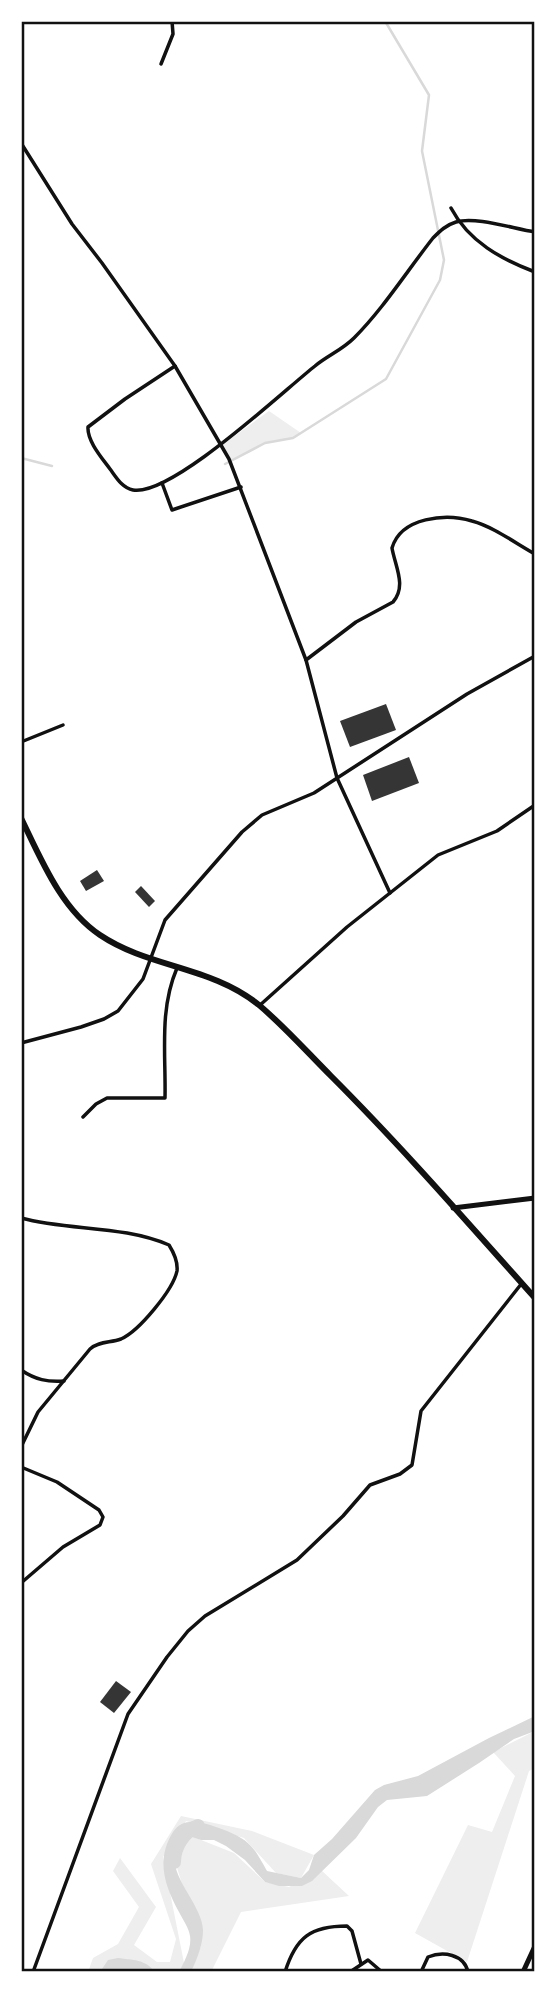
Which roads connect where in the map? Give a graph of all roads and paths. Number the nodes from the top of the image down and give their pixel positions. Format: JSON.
{"nodes":[{"id":1,"x":172,"y":21,"type":"edge"},
{"id":2,"x":161,"y":64,"type":"dead end"},
{"id":3,"x":21,"y":142,"type":"edge"},
{"id":4,"x":451,"y":208,"type":"dead end"},
{"id":5,"x":458,"y":221,"type":"junction"},
{"id":6,"x":535,"y":232,"type":"edge"},
{"id":7,"x":535,"y":272,"type":"edge"},
{"id":8,"x":174,"y":366,"type":"junction"},
{"id":9,"x":221,"y":444,"type":"junction"},
{"id":10,"x":162,"y":483,"type":"junction"},
{"id":11,"x":241,"y":487,"type":"junction"},
{"id":12,"x":535,"y":554,"type":"edge"},
{"id":13,"x":535,"y":656,"type":"edge"},
{"id":14,"x":306,"y":660,"type":"junction"},
{"id":15,"x":63,"y":725,"type":"dead end"},
{"id":16,"x":21,"y":742,"type":"edge"},
{"id":17,"x":337,"y":778,"type":"junction"},
{"id":18,"x":535,"y":805,"type":"edge"},
{"id":19,"x":21,"y":818,"type":"edge"},
{"id":20,"x":390,"y":892,"type":"junction"},
{"id":21,"x":151,"y":957,"type":"junction"},
{"id":22,"x":178,"y":966,"type":"junction"},
{"id":23,"x":259,"y":1006,"type":"junction"},
{"id":24,"x":21,"y":1043,"type":"edge"},
{"id":25,"x":83,"y":1117,"type":"dead end"},
{"id":26,"x":535,"y":1198,"type":"edge"},
{"id":27,"x":453,"y":1208,"type":"junction"},
{"id":28,"x":21,"y":1219,"type":"edge"},
{"id":29,"x":522,"y":1283,"type":"junction"},
{"id":30,"x":535,"y":1298,"type":"edge"},
{"id":31,"x":21,"y":1370,"type":"edge"},
{"id":32,"x":64,"y":1381,"type":"junction"},
{"id":33,"x":21,"y":1447,"type":"edge"},
{"id":34,"x":21,"y":1467,"type":"edge"},
{"id":35,"x":21,"y":1583,"type":"edge"},
{"id":36,"x":535,"y":1946,"type":"edge"},
{"id":37,"x":361,"y":1964,"type":"junction"},
{"id":38,"x":33,"y":1972,"type":"edge"},
{"id":39,"x":285,"y":1972,"type":"edge"},
{"id":40,"x":350,"y":1972,"type":"edge"},
{"id":41,"x":382,"y":1972,"type":"edge"},
{"id":42,"x":421,"y":1972,"type":"edge"},
{"id":43,"x":468,"y":1972,"type":"edge"},
{"id":44,"x":523,"y":1972,"type":"edge"}],
"edges":[{"from":1,"to":2,"type":"street"},
{"from":3,"to":8,"type":"street"},
{"from":4,"to":5,"type":"street"},
{"from":5,"to":6,"type":"street"},
{"from":5,"to":7,"type":"street"},
{"from":5,"to":9,"type":"street"},
{"from":8,"to":9,"type":"street"},
{"from":8,"to":10,"type":"street"},
{"from":9,"to":10,"type":"street"},
{"from":9,"to":11,"type":"street"},
{"from":10,"to":11,"type":"street"},
{"from":11,"to":14,"type":"street"},
{"from":12,"to":14,"type":"street"},
{"from":13,"to":17,"type":"street"},
{"from":14,"to":17,"type":"street"},
{"from":15,"to":16,"type":"street"},
{"from":17,"to":20,"type":"street"},
{"from":17,"to":21,"type":"street"},
{"from":18,"to":20,"type":"street"},
{"from":19,"to":21,"type":"highway"},
{"from":20,"to":23,"type":"street"},
{"from":21,"to":22,"type":"highway"},
{"from":21,"to":24,"type":"street"},
{"from":22,"to":23,"type":"highway"},
{"from":22,"to":25,"type":"street"},
{"from":23,"to":27,"type":"highway"},
{"from":26,"to":27,"type":"street"},
{"from":27,"to":29,"type":"highway"},
{"from":28,"to":32,"type":"street"},
{"from":29,"to":30,"type":"highway"},
{"from":29,"to":38,"type":"street"},
{"from":31,"to":32,"type":"street"},
{"from":32,"to":33,"type":"street"},
{"from":34,"to":35,"type":"street"},
{"from":36,"to":44,"type":"street"},
{"from":37,"to":39,"type":"street"},
{"from":37,"to":40,"type":"street"},
{"from":37,"to":41,"type":"street"},
{"from":42,"to":43,"type":"street"}]}
